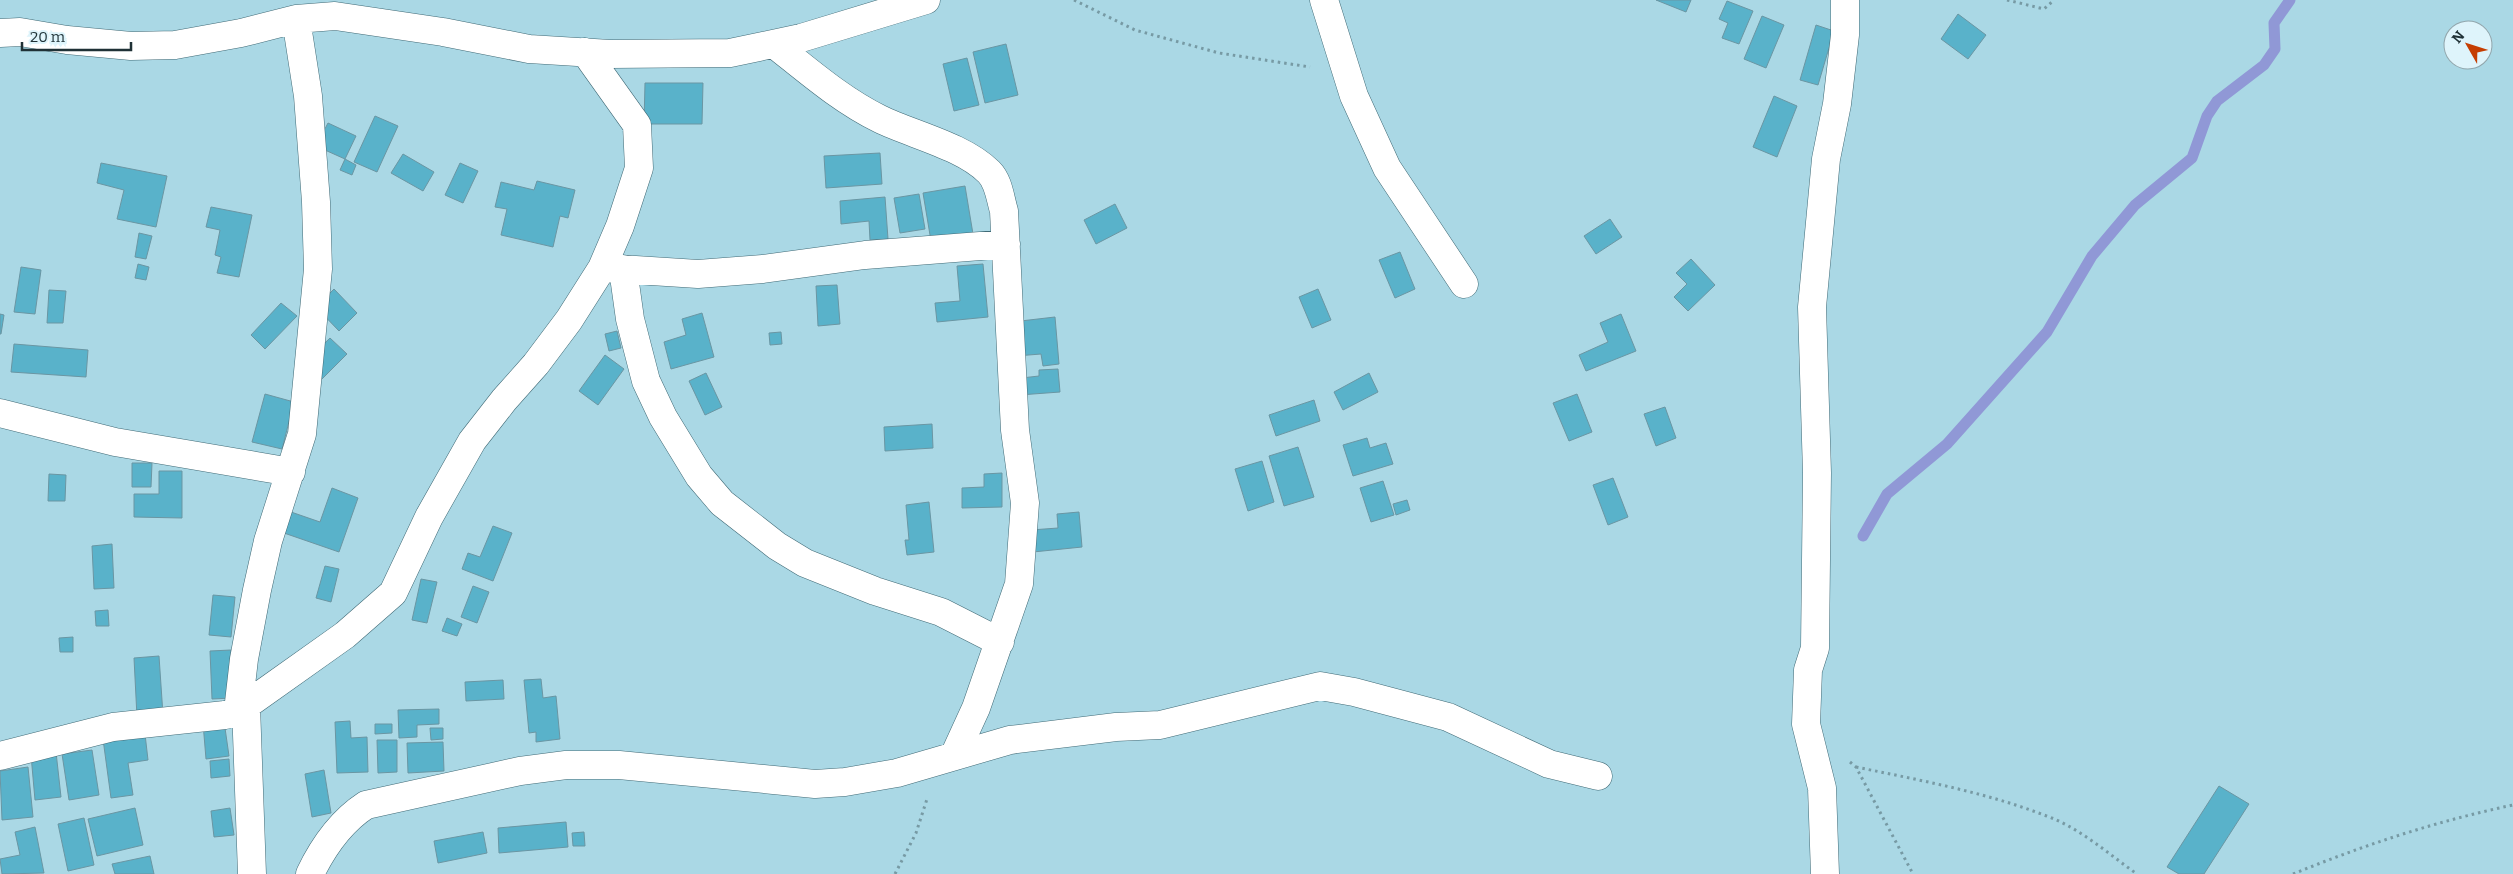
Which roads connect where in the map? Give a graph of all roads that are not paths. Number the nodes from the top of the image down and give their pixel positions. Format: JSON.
{"nodes":[{"id":1,"x":926,"y":0,"type":"edge"},
{"id":2,"x":1324,"y":0,"type":"edge"},
{"id":3,"x":1845,"y":0,"type":"edge"},
{"id":4,"x":296,"y":18,"type":"junction"},
{"id":5,"x":0,"y":33,"type":"edge"},
{"id":6,"x":774,"y":44,"type":"junction"},
{"id":7,"x":585,"y":52,"type":"junction"},
{"id":8,"x":1006,"y":244,"type":"junction"},
{"id":9,"x":612,"y":269,"type":"junction"},
{"id":10,"x":1464,"y":284,"type":"dead end"},
{"id":11,"x":0,"y":413,"type":"edge"},
{"id":12,"x":291,"y":472,"type":"junction"},
{"id":13,"x":1000,"y":642,"type":"junction"},
{"id":14,"x":242,"y":709,"type":"junction"},
{"id":15,"x":0,"y":756,"type":"edge"},
{"id":16,"x":947,"y":758,"type":"junction"},
{"id":17,"x":1598,"y":776,"type":"dead end"},
{"id":18,"x":252,"y":874,"type":"edge"},
{"id":19,"x":310,"y":874,"type":"edge"},
{"id":20,"x":1825,"y":874,"type":"edge"}],
"edges":[{"from":1,"to":6,"type":"street"},
{"from":2,"to":10,"type":"street"},
{"from":3,"to":20,"type":"street"},
{"from":4,"to":5,"type":"street"},
{"from":4,"to":7,"type":"street"},
{"from":4,"to":12,"type":"street"},
{"from":6,"to":7,"type":"street"},
{"from":6,"to":8,"type":"street"},
{"from":7,"to":9,"type":"street"},
{"from":8,"to":9,"type":"street"},
{"from":8,"to":13,"type":"street"},
{"from":9,"to":13,"type":"street"},
{"from":9,"to":14,"type":"street"},
{"from":11,"to":12,"type":"street"},
{"from":12,"to":14,"type":"street"},
{"from":13,"to":16,"type":"street"},
{"from":14,"to":15,"type":"street"},
{"from":14,"to":18,"type":"street"},
{"from":16,"to":17,"type":"street"},
{"from":16,"to":19,"type":"street"}]}
